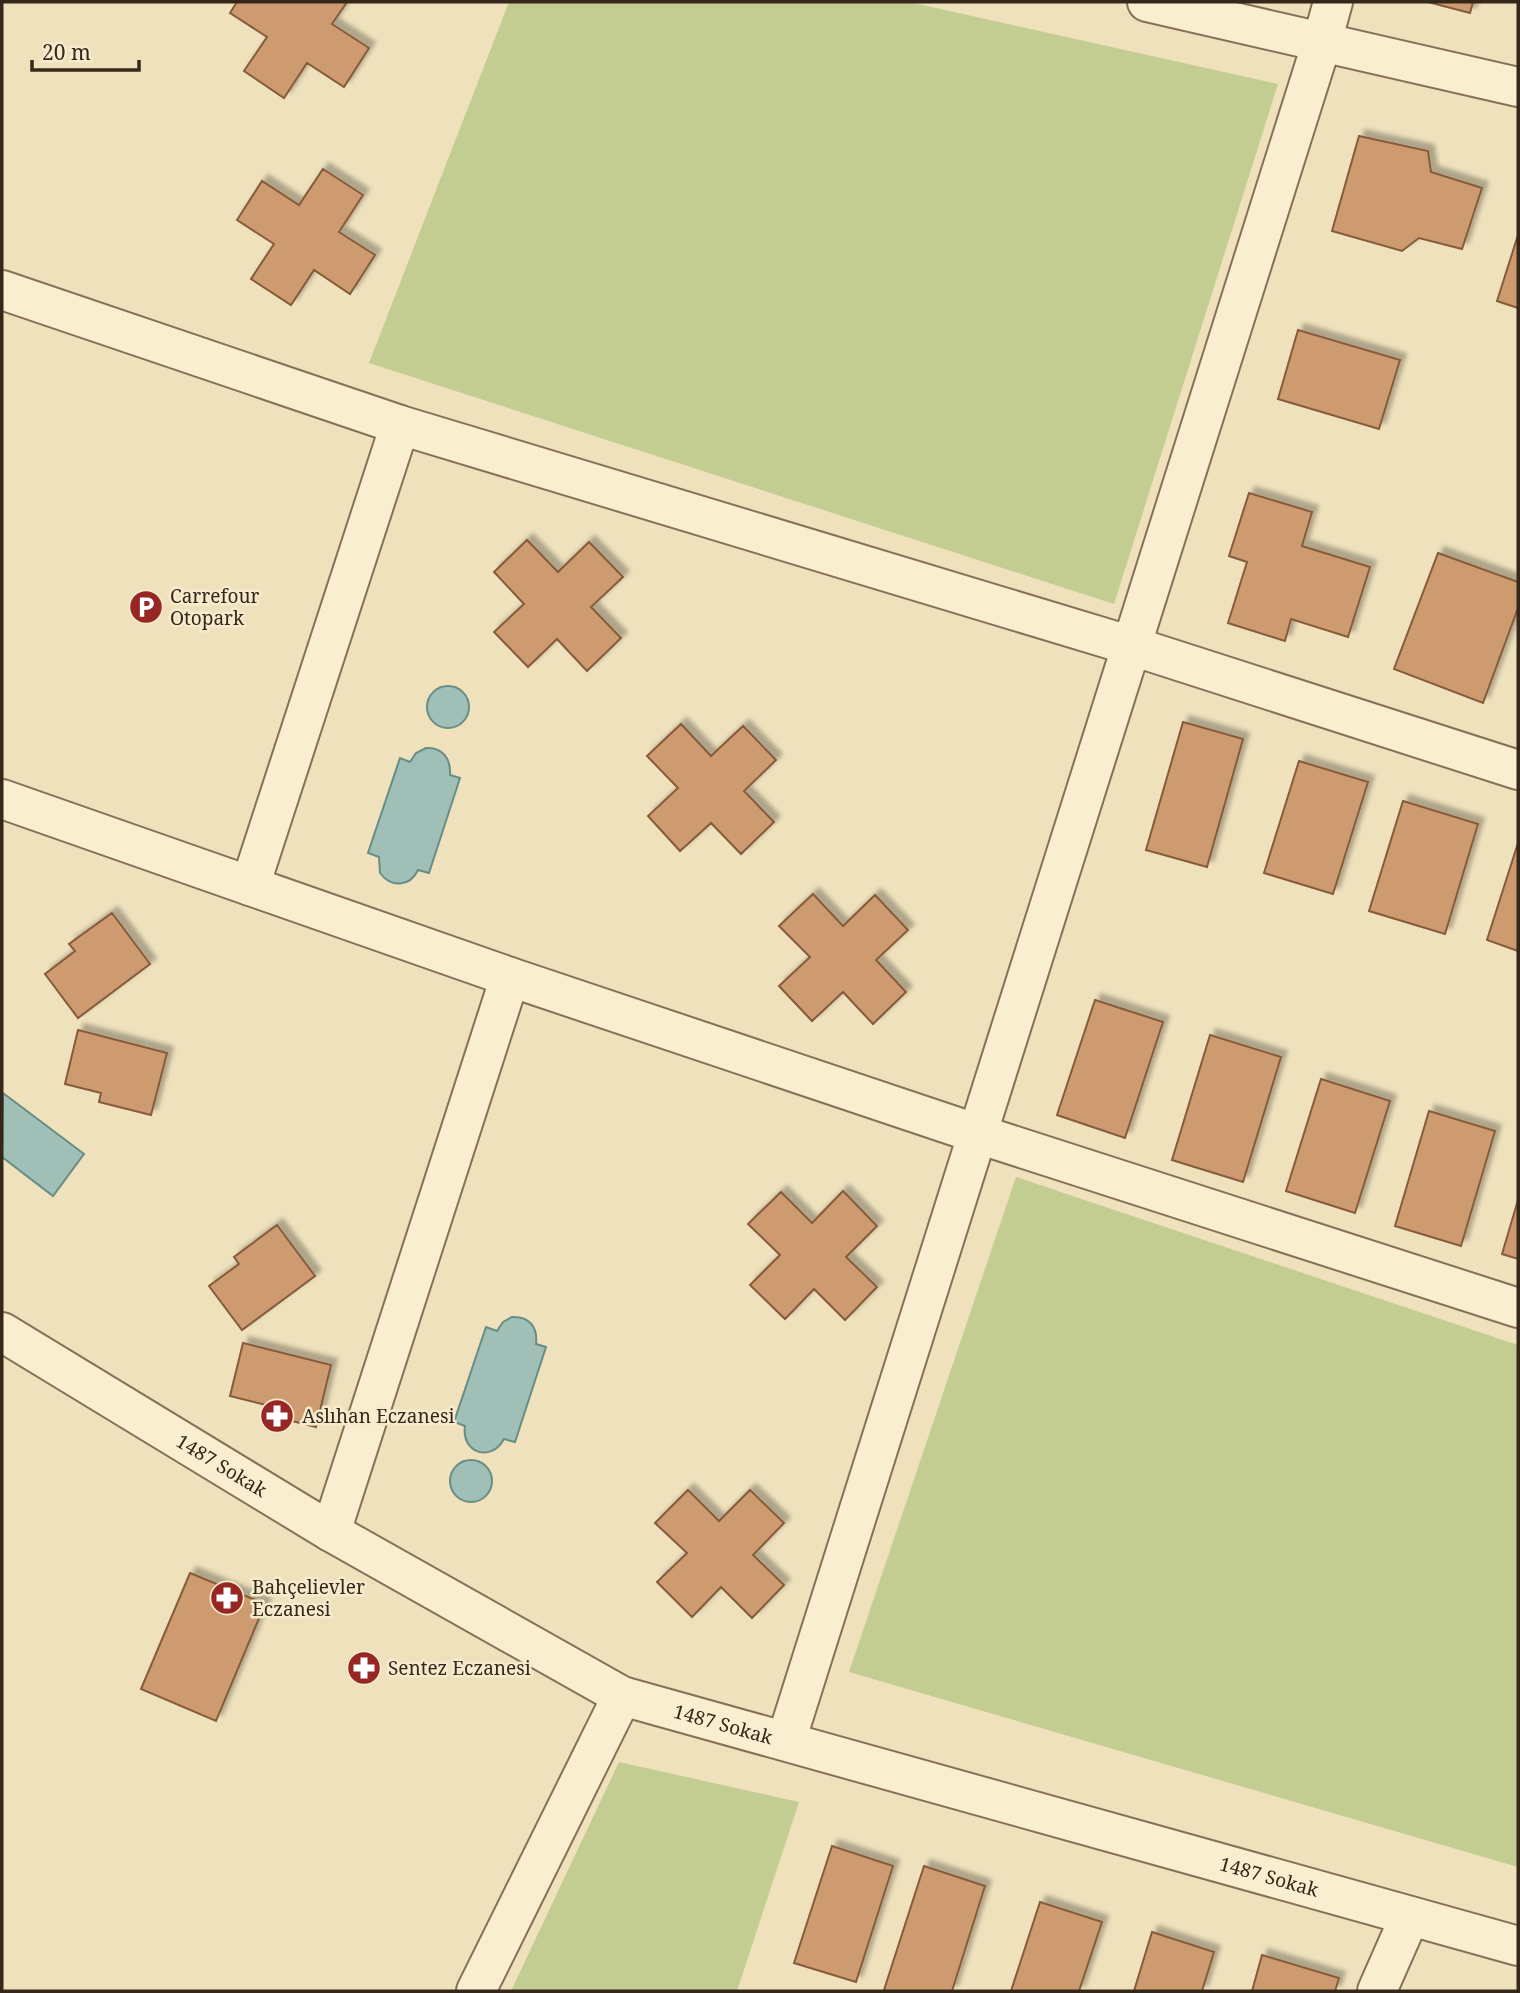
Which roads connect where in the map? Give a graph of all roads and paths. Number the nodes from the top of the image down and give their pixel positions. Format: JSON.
{"nodes":[{"id":1,"x":1146,"y":2,"type":"edge"},
{"id":2,"x":1333,"y":2,"type":"edge"},
{"id":3,"x":1322,"y":42,"type":"junction"},
{"id":4,"x":1518,"y":87,"type":"edge"},
{"id":5,"x":2,"y":290,"type":"edge"},
{"id":6,"x":400,"y":425,"type":"junction"},
{"id":7,"x":1132,"y":646,"type":"junction"},
{"id":8,"x":1518,"y":770,"type":"edge"},
{"id":9,"x":2,"y":799,"type":"edge"},
{"id":10,"x":250,"y":886,"type":"junction"},
{"id":11,"x":509,"y":977,"type":"junction"},
{"id":12,"x":978,"y":1134,"type":"junction"},
{"id":13,"x":1518,"y":1308,"type":"edge"},
{"id":14,"x":2,"y":1332,"type":"edge"},
{"id":15,"x":331,"y":1532,"type":"junction"},
{"id":16,"x":622,"y":1696,"type":"junction"},
{"id":17,"x":786,"y":1741,"type":"junction"},
{"id":18,"x":1410,"y":1916,"type":"junction"},
{"id":19,"x":1518,"y":1947,"type":"edge"},
{"id":20,"x":476,"y":1991,"type":"edge"},
{"id":21,"x":1377,"y":1991,"type":"edge"}],
"edges":[{"from":1,"to":3,"type":"street"},
{"from":2,"to":3,"type":"street"},
{"from":3,"to":4,"type":"street"},
{"from":3,"to":7,"type":"street"},
{"from":5,"to":6,"type":"street"},
{"from":6,"to":7,"type":"street"},
{"from":6,"to":10,"type":"street"},
{"from":7,"to":8,"type":"street"},
{"from":7,"to":12,"type":"street"},
{"from":9,"to":10,"type":"street"},
{"from":10,"to":11,"type":"street"},
{"from":11,"to":12,"type":"street"},
{"from":11,"to":15,"type":"street"},
{"from":12,"to":13,"type":"street"},
{"from":12,"to":17,"type":"street"},
{"from":14,"to":15,"type":"street","name":"1487 Sokak"},
{"from":15,"to":16,"type":"street","name":"1487 Sokak"},
{"from":16,"to":17,"type":"street","name":"1487 Sokak"},
{"from":16,"to":20,"type":"street"},
{"from":17,"to":18,"type":"street","name":"1487 Sokak"},
{"from":18,"to":19,"type":"street","name":"1487 Sokak"},
{"from":18,"to":21,"type":"street"}]}
